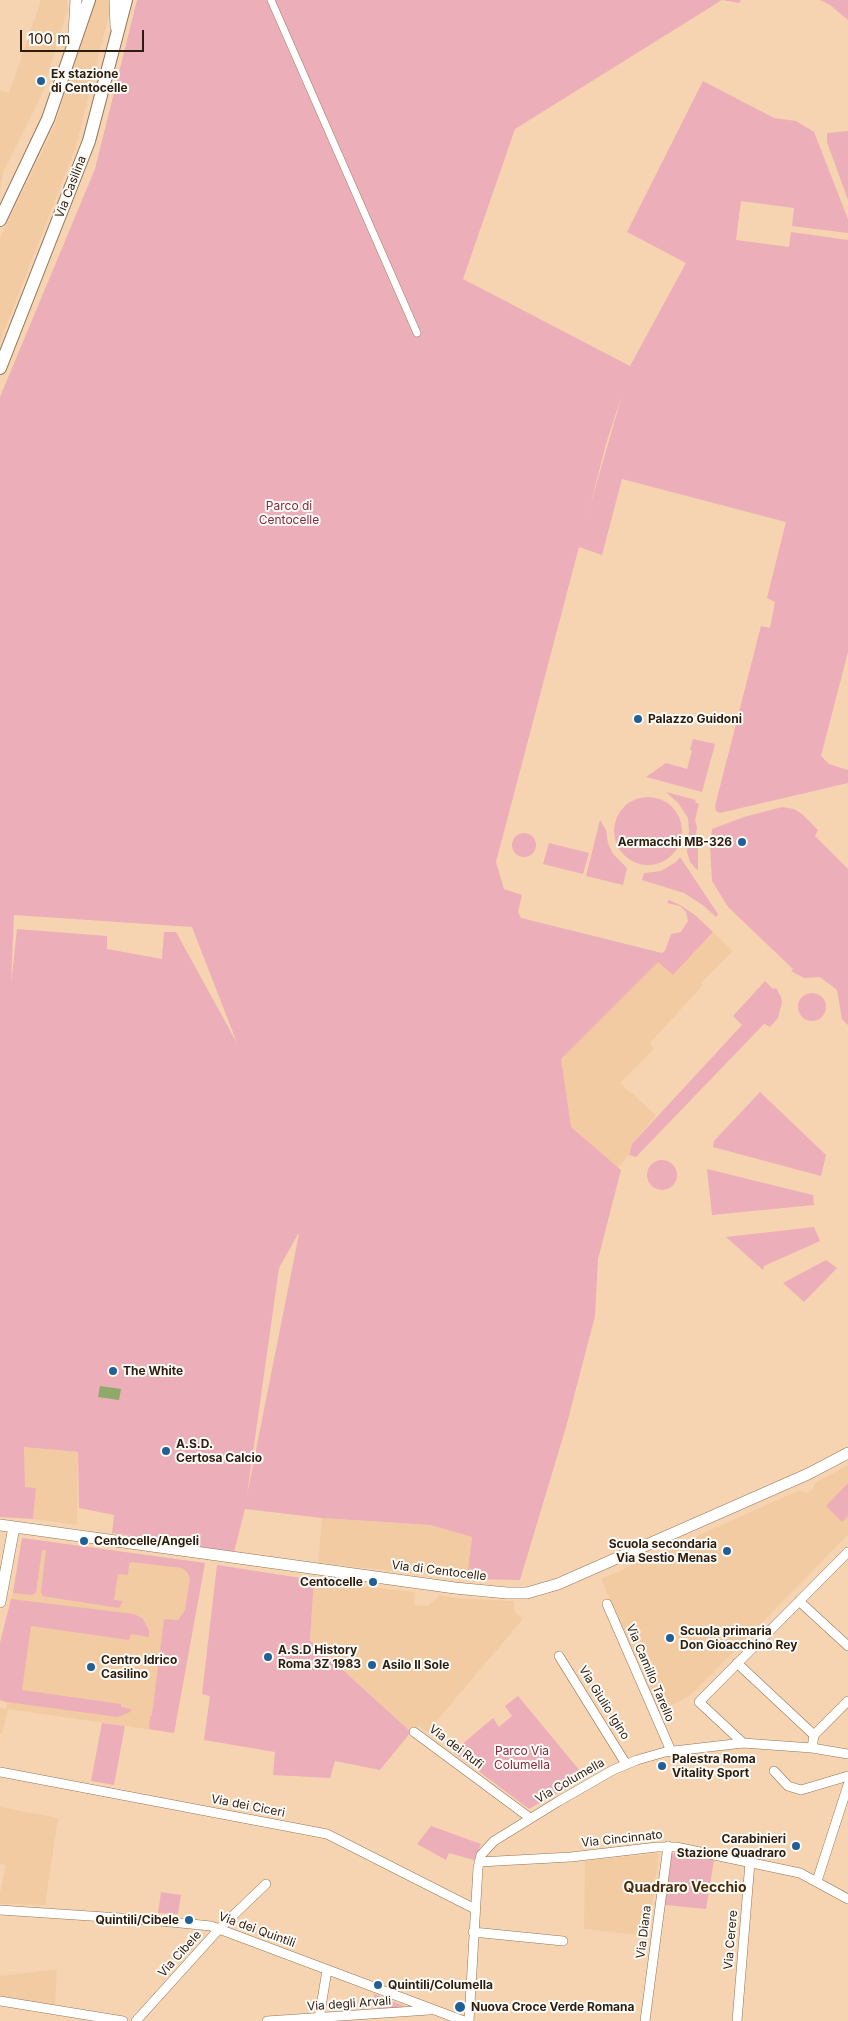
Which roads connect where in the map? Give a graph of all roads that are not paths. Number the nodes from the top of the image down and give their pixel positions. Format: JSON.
{"nodes":[{"id":1,"x":76,"y":0,"type":"edge"},
{"id":2,"x":88,"y":0,"type":"edge"},
{"id":3,"x":115,"y":0,"type":"edge"},
{"id":4,"x":126,"y":0,"type":"edge"},
{"id":5,"x":271,"y":0,"type":"edge"},
{"id":6,"x":116,"y":42,"type":"junction"},
{"id":7,"x":69,"y":58,"type":"junction"},
{"id":8,"x":0,"y":220,"type":"edge"},
{"id":9,"x":417,"y":333,"type":"dead end"},
{"id":10,"x":0,"y":368,"type":"edge"},
{"id":11,"x":848,"y":1453,"type":"edge"},
{"id":12,"x":0,"y":1525,"type":"edge"},
{"id":13,"x":14,"y":1527,"type":"junction"},
{"id":14,"x":848,"y":1552,"type":"edge"},
{"id":15,"x":799,"y":1600,"type":"junction"},
{"id":16,"x":0,"y":1602,"type":"edge"},
{"id":17,"x":607,"y":1604,"type":"dead end"},
{"id":18,"x":848,"y":1646,"type":"edge"},
{"id":19,"x":560,"y":1656,"type":"dead end"},
{"id":20,"x":737,"y":1663,"type":"junction"},
{"id":21,"x":848,"y":1701,"type":"edge"},
{"id":22,"x":414,"y":1732,"type":"dead end"},
{"id":23,"x":814,"y":1735,"type":"junction"},
{"id":24,"x":743,"y":1743,"type":"junction"},
{"id":25,"x":812,"y":1748,"type":"junction"},
{"id":26,"x":670,"y":1751,"type":"junction"},
{"id":27,"x":848,"y":1754,"type":"edge"},
{"id":28,"x":626,"y":1764,"type":"junction"},
{"id":29,"x":774,"y":1770,"type":"dead end"},
{"id":30,"x":0,"y":1772,"type":"edge"},
{"id":31,"x":848,"y":1776,"type":"edge"},
{"id":32,"x":848,"y":1785,"type":"edge"},
{"id":33,"x":530,"y":1818,"type":"junction"},
{"id":34,"x":668,"y":1846,"type":"junction"},
{"id":35,"x":480,"y":1862,"type":"junction"},
{"id":36,"x":750,"y":1862,"type":"junction"},
{"id":37,"x":816,"y":1881,"type":"junction"},
{"id":38,"x":266,"y":1884,"type":"dead end"},
{"id":39,"x":848,"y":1899,"type":"edge"},
{"id":40,"x":475,"y":1909,"type":"junction"},
{"id":41,"x":0,"y":1910,"type":"edge"},
{"id":42,"x":220,"y":1928,"type":"junction"},
{"id":43,"x":473,"y":1932,"type":"junction"},
{"id":44,"x":563,"y":1941,"type":"dead end"},
{"id":45,"x":327,"y":1970,"type":"junction"},
{"id":46,"x":0,"y":2001,"type":"edge"},
{"id":47,"x":432,"y":2010,"type":"junction"},
{"id":48,"x":319,"y":2019,"type":"junction"},
{"id":49,"x":124,"y":2021,"type":"edge"},
{"id":50,"x":136,"y":2021,"type":"edge"},
{"id":51,"x":267,"y":2021,"type":"edge"},
{"id":52,"x":464,"y":2021,"type":"edge"},
{"id":53,"x":469,"y":2021,"type":"edge"},
{"id":54,"x":645,"y":2021,"type":"edge"},
{"id":55,"x":737,"y":2021,"type":"edge"}],
"edges":[{"from":1,"to":7,"type":"street"},
{"from":2,"to":7,"type":"main road"},
{"from":3,"to":6,"type":"street"},
{"from":4,"to":6,"type":"main road","name":"Via Casilina"},
{"from":5,"to":9,"type":"street"},
{"from":6,"to":10,"type":"main road","name":"Via Casilina"},
{"from":7,"to":8,"type":"main road"},
{"from":11,"to":13,"type":"street","name":"Via di Centocelle"},
{"from":12,"to":13,"type":"street","name":"Via di Centocelle"},
{"from":13,"to":16,"type":"street"},
{"from":14,"to":15,"type":"street"},
{"from":15,"to":18,"type":"street"},
{"from":15,"to":20,"type":"street"},
{"from":17,"to":26,"type":"street","name":"Via Camillo Tarello"},
{"from":19,"to":28,"type":"street","name":"Via Giulio Igino"},
{"from":20,"to":23,"type":"street"},
{"from":20,"to":24,"type":"street"},
{"from":21,"to":23,"type":"street"},
{"from":22,"to":33,"type":"street","name":"Via dei Rufi"},
{"from":23,"to":25,"type":"street"},
{"from":24,"to":25,"type":"street","name":"Via Columella"},
{"from":24,"to":26,"type":"street","name":"Via Columella"},
{"from":25,"to":27,"type":"street","name":"Via Columella"},
{"from":26,"to":28,"type":"street","name":"Via Columella"},
{"from":28,"to":33,"type":"street","name":"Via Columella"},
{"from":29,"to":31,"type":"street"},
{"from":30,"to":40,"type":"street","name":"Via dei Ciceri"},
{"from":32,"to":37,"type":"street"},
{"from":33,"to":35,"type":"street","name":"Via Columella"},
{"from":34,"to":35,"type":"street","name":"Via Cincinnato"},
{"from":34,"to":36,"type":"street","name":"Via Cincinnato"},
{"from":34,"to":54,"type":"street","name":"Via Diana"},
{"from":35,"to":40,"type":"street","name":"Via Columella"},
{"from":36,"to":37,"type":"street","name":"Via Cincinnato"},
{"from":36,"to":55,"type":"street","name":"Via Cerere"},
{"from":37,"to":39,"type":"street","name":"Via Cincinnato"},
{"from":38,"to":42,"type":"street","name":"Via Cibele"},
{"from":40,"to":43,"type":"street","name":"Via Columella"},
{"from":41,"to":42,"type":"street","name":"Via dei Quintili"},
{"from":42,"to":45,"type":"street","name":"Via dei Quintili"},
{"from":42,"to":50,"type":"street","name":"Via Cibele"},
{"from":43,"to":44,"type":"street"},
{"from":43,"to":53,"type":"street","name":"Via Columella"},
{"from":45,"to":47,"type":"street","name":"Via dei Quintili"},
{"from":45,"to":48,"type":"street"},
{"from":46,"to":49,"type":"street"},
{"from":47,"to":48,"type":"street","name":"Via degli Arvali"},
{"from":47,"to":52,"type":"street","name":"Via dei Quintili"},
{"from":48,"to":51,"type":"street","name":"Via degli Arvali"}]}
